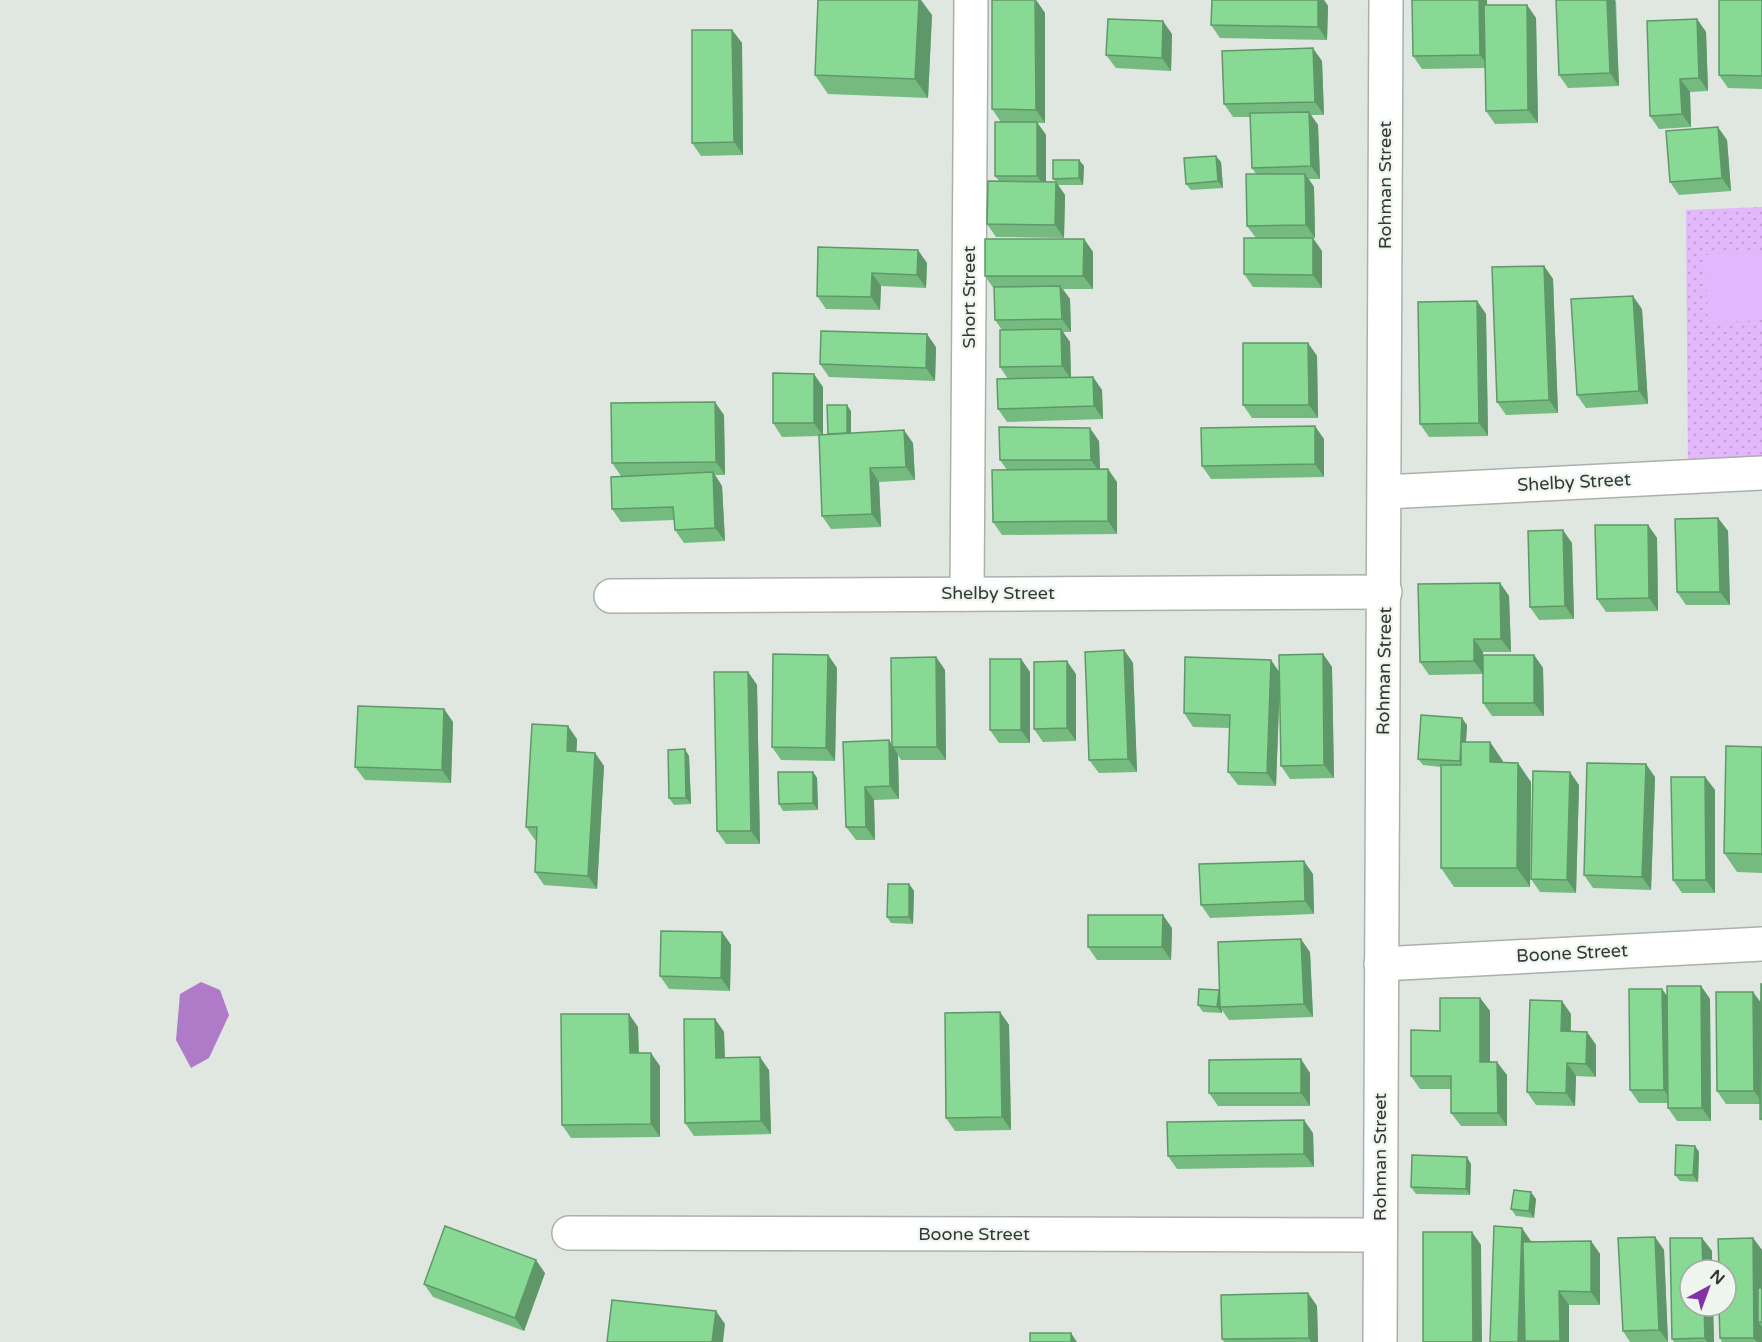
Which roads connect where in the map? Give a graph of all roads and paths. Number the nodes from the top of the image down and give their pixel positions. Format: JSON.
{"nodes":[{"id":1,"x":971,"y":0,"type":"edge"},
{"id":2,"x":1386,"y":0,"type":"edge"},
{"id":3,"x":1762,"y":472,"type":"edge"},
{"id":4,"x":1385,"y":492,"type":"junction"},
{"id":5,"x":1385,"y":592,"type":"junction"},
{"id":6,"x":967,"y":594,"type":"junction"},
{"id":7,"x":611,"y":596,"type":"dead end"},
{"id":8,"x":1762,"y":944,"type":"edge"},
{"id":9,"x":1381,"y":964,"type":"junction"},
{"id":10,"x":569,"y":1233,"type":"dead end"},
{"id":11,"x":1380,"y":1235,"type":"junction"},
{"id":12,"x":1380,"y":1342,"type":"edge"}],
"edges":[{"from":1,"to":6,"type":"street","name":"Short Street"},
{"from":2,"to":4,"type":"street","name":"Rohman Street"},
{"from":3,"to":4,"type":"street","name":"Shelby Street"},
{"from":4,"to":5,"type":"street","name":"Rohman Street"},
{"from":5,"to":6,"type":"street","name":"Shelby Street"},
{"from":5,"to":9,"type":"street","name":"Rohman Street"},
{"from":6,"to":7,"type":"street","name":"Shelby Street"},
{"from":8,"to":9,"type":"street","name":"Boone Street"},
{"from":9,"to":11,"type":"street","name":"Rohman Street"},
{"from":10,"to":11,"type":"street","name":"Boone Street"},
{"from":11,"to":12,"type":"street","name":"Rohman Street"}]}
